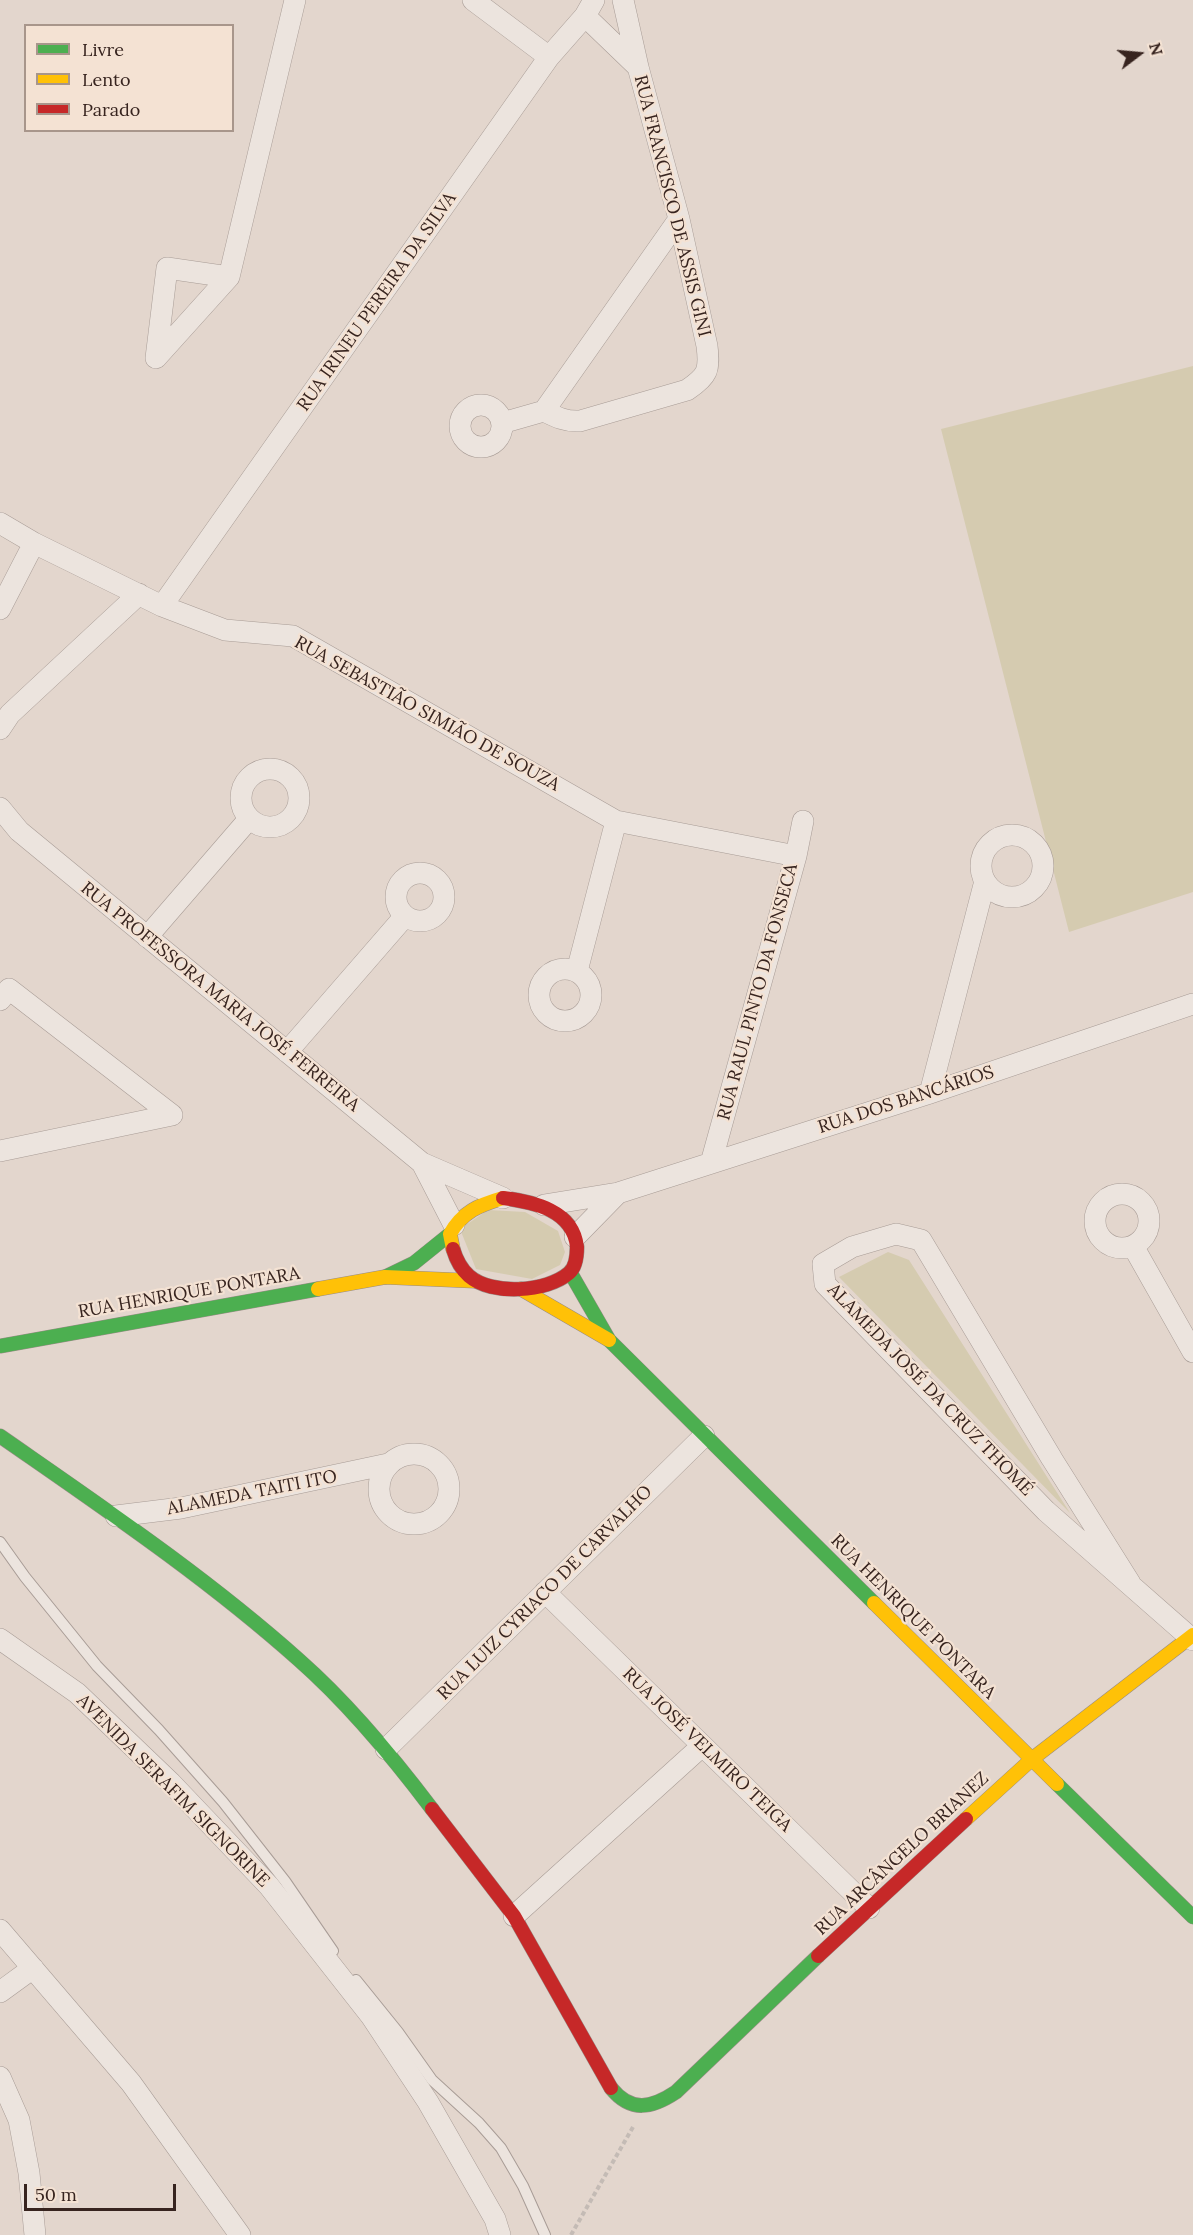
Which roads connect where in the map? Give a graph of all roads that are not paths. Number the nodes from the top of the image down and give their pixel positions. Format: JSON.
{"nodes":[{"id":1,"x":295,"y":0,"type":"edge"},
{"id":2,"x":473,"y":0,"type":"edge"},
{"id":3,"x":623,"y":0,"type":"edge"},
{"id":4,"x":590,"y":8,"type":"edge"},
{"id":5,"x":549,"y":57,"type":"junction"},
{"id":6,"x":638,"y":68,"type":"junction"},
{"id":7,"x":679,"y":219,"type":"junction"},
{"id":8,"x":229,"y":277,"type":"dead end"},
{"id":9,"x":544,"y":411,"type":"junction"},
{"id":10,"x":502,"y":423,"type":"dead end"},
{"id":11,"x":0,"y":523,"type":"edge"},
{"id":12,"x":34,"y":543,"type":"junction"},
{"id":13,"x":139,"y":594,"type":"junction"},
{"id":14,"x":162,"y":606,"type":"junction"},
{"id":15,"x":0,"y":609,"type":"edge"},
{"id":16,"x":3,"y":720,"type":"edge"},
{"id":17,"x":0,"y":808,"type":"edge"},
{"id":18,"x":249,"y":819,"type":"dead end"},
{"id":19,"x":616,"y":820,"type":"junction"},
{"id":20,"x":803,"y":821,"type":"dead end"},
{"id":21,"x":9,"y":828,"type":"edge"},
{"id":22,"x":796,"y":856,"type":"junction"},
{"id":23,"x":985,"y":881,"type":"dead end"},
{"id":24,"x":405,"y":916,"type":"dead end"},
{"id":25,"x":147,"y":937,"type":"junction"},
{"id":26,"x":577,"y":971,"type":"dead end"},
{"id":27,"x":0,"y":1000,"type":"edge"},
{"id":28,"x":1193,"y":1004,"type":"edge"},
{"id":29,"x":287,"y":1052,"type":"junction"},
{"id":30,"x":930,"y":1093,"type":"junction"},
{"id":31,"x":0,"y":1151,"type":"edge"},
{"id":32,"x":422,"y":1162,"type":"junction"},
{"id":33,"x":711,"y":1163,"type":"junction"},
{"id":34,"x":618,"y":1193,"type":"junction"},
{"id":35,"x":503,"y":1198,"type":"junction"},
{"id":36,"x":544,"y":1205,"type":"junction"},
{"id":37,"x":452,"y":1230,"type":"junction"},
{"id":38,"x":575,"y":1237,"type":"junction"},
{"id":39,"x":1133,"y":1246,"type":"dead end"},
{"id":40,"x":570,"y":1272,"type":"junction"},
{"id":41,"x":385,"y":1277,"type":"junction"},
{"id":42,"x":476,"y":1281,"type":"junction"},
{"id":43,"x":521,"y":1289,"type":"junction"},
{"id":44,"x":609,"y":1340,"type":"junction"},
{"id":45,"x":0,"y":1346,"type":"edge"},
{"id":46,"x":1193,"y":1352,"type":"edge"},
{"id":47,"x":0,"y":1436,"type":"edge"},
{"id":48,"x":704,"y":1436,"type":"junction"},
{"id":49,"x":388,"y":1464,"type":"dead end"},
{"id":50,"x":116,"y":1516,"type":"junction"},
{"id":51,"x":0,"y":1542,"type":"edge"},
{"id":52,"x":1130,"y":1583,"type":"junction"},
{"id":53,"x":545,"y":1592,"type":"junction"},
{"id":54,"x":1192,"y":1637,"type":"edge"},
{"id":55,"x":0,"y":1639,"type":"edge"},
{"id":56,"x":702,"y":1746,"type":"junction"},
{"id":57,"x":386,"y":1749,"type":"junction"},
{"id":58,"x":1032,"y":1759,"type":"junction"},
{"id":59,"x":869,"y":1908,"type":"junction"},
{"id":60,"x":514,"y":1916,"type":"junction"},
{"id":61,"x":1193,"y":1917,"type":"edge"},
{"id":62,"x":0,"y":1930,"type":"edge"},
{"id":63,"x":33,"y":1968,"type":"junction"},
{"id":64,"x":0,"y":1992,"type":"edge"},
{"id":65,"x":0,"y":2077,"type":"edge"},
{"id":66,"x":35,"y":2235,"type":"edge"},
{"id":67,"x":240,"y":2235,"type":"edge"},
{"id":68,"x":500,"y":2235,"type":"edge"},
{"id":69,"x":545,"y":2235,"type":"edge"}],
"edges":[{"from":1,"to":8,"type":"street"},
{"from":2,"to":5,"type":"street"},
{"from":3,"to":6,"type":"street"},
{"from":4,"to":5,"type":"street","name":"RUA IRINEU PEREIRA DA SILVA"},
{"from":4,"to":6,"type":"street","name":"RUA FRANCISCO DE ASSIS GINI"},
{"from":5,"to":14,"type":"street","name":"RUA IRINEU PEREIRA DA SILVA"},
{"from":6,"to":7,"type":"street","name":"RUA FRANCISCO DE ASSIS GINI"},
{"from":7,"to":9,"type":"street"},
{"from":7,"to":9,"type":"street","name":"RUA FRANCISCO DE ASSIS GINI"},
{"from":9,"to":10,"type":"street"},
{"from":11,"to":12,"type":"street","name":"RUA SEBASTIÃO SIMIÃO DE SOUZA"},
{"from":12,"to":13,"type":"street","name":"RUA SEBASTIÃO SIMIÃO DE SOUZA"},
{"from":12,"to":15,"type":"street"},
{"from":13,"to":14,"type":"street","name":"RUA SEBASTIÃO SIMIÃO DE SOUZA"},
{"from":13,"to":16,"type":"street"},
{"from":14,"to":19,"type":"street","name":"RUA SEBASTIÃO SIMIÃO DE SOUZA"},
{"from":17,"to":21,"type":"street","name":"RUA PROFESSORA MARIA JOSÉ FERREIRA"},
{"from":18,"to":25,"type":"street"},
{"from":19,"to":22,"type":"street","name":"RUA SEBASTIÃO SIMIÃO DE SOUZA"},
{"from":19,"to":26,"type":"street"},
{"from":20,"to":22,"type":"street","name":"RUA RAUL PINTO DA FONSECA"},
{"from":21,"to":25,"type":"street","name":"RUA PROFESSORA MARIA JOSÉ FERREIRA"},
{"from":22,"to":33,"type":"street","name":"RUA RAUL PINTO DA FONSECA"},
{"from":23,"to":30,"type":"street"},
{"from":24,"to":29,"type":"street"},
{"from":25,"to":29,"type":"street","name":"RUA PROFESSORA MARIA JOSÉ FERREIRA"},
{"from":27,"to":31,"type":"street"},
{"from":28,"to":30,"type":"street","name":"RUA DOS BANCÁRIOS"},
{"from":29,"to":32,"type":"street","name":"RUA PROFESSORA MARIA JOSÉ FERREIRA"},
{"from":30,"to":33,"type":"street","name":"RUA DOS BANCÁRIOS"},
{"from":32,"to":35,"type":"street","name":"RUA PROFESSORA MARIA JOSÉ FERREIRA"},
{"from":32,"to":37,"type":"street","name":"RUA PROFESSORA MARIA JOSÉ FERREIRA"},
{"from":33,"to":34,"type":"street","name":"RUA DOS BANCÁRIOS"},
{"from":34,"to":36,"type":"street","name":"RUA DOS BANCÁRIOS"},
{"from":34,"to":38,"type":"street","name":"RUA DOS BANCÁRIOS"},
{"from":35,"to":36,"type":"street"},
{"from":35,"to":37,"type":"street"},
{"from":36,"to":38,"type":"street"},
{"from":37,"to":41,"type":"street","name":"RUA HENRIQUE PONTARA"},
{"from":37,"to":42,"type":"street"},
{"from":38,"to":40,"type":"street"},
{"from":39,"to":46,"type":"street"},
{"from":40,"to":43,"type":"street"},
{"from":40,"to":44,"type":"street","name":"RUA HENRIQUE PONTARA"},
{"from":41,"to":42,"type":"street","name":"RUA HENRIQUE PONTARA"},
{"from":41,"to":45,"type":"street","name":"RUA HENRIQUE PONTARA"},
{"from":42,"to":43,"type":"street"},
{"from":43,"to":44,"type":"street","name":"RUA HENRIQUE PONTARA"},
{"from":44,"to":48,"type":"street","name":"RUA HENRIQUE PONTARA"},
{"from":47,"to":50,"type":"street"},
{"from":48,"to":53,"type":"street","name":"RUA LUIZ CYRIACO DE CARVALHO"},
{"from":48,"to":58,"type":"street","name":"RUA HENRIQUE PONTARA"},
{"from":49,"to":50,"type":"street","name":"ALAMEDA TAITI ITO"},
{"from":50,"to":57,"type":"street"},
{"from":51,"to":69,"type":"lane"},
{"from":52,"to":52,"type":"street","name":"ALAMEDA JOSÉ DA CRUZ THOMÉ"},
{"from":52,"to":54,"type":"street","name":"ALAMEDA JOSÉ DA CRUZ THOMÉ"},
{"from":53,"to":56,"type":"street","name":"RUA JOSÉ VELMIRO TEIGA"},
{"from":53,"to":57,"type":"street","name":"RUA LUIZ CYRIACO DE CARVALHO"},
{"from":54,"to":58,"type":"street","name":"RUA ARCÂNGELO BRIANEZ"},
{"from":55,"to":68,"type":"street","name":"AVENIDA SERAFIM SIGNORINE"},
{"from":56,"to":59,"type":"street","name":"RUA JOSÉ VELMIRO TEIGA"},
{"from":56,"to":60,"type":"street"},
{"from":57,"to":60,"type":"street"},
{"from":58,"to":59,"type":"street","name":"RUA ARCÂNGELO BRIANEZ"},
{"from":58,"to":61,"type":"street","name":"RUA HENRIQUE PONTARA"},
{"from":59,"to":60,"type":"street","name":"RUA ARCÂNGELO BRIANEZ"},
{"from":62,"to":63,"type":"street"},
{"from":63,"to":64,"type":"street"},
{"from":63,"to":67,"type":"street"},
{"from":65,"to":66,"type":"street"}]}
